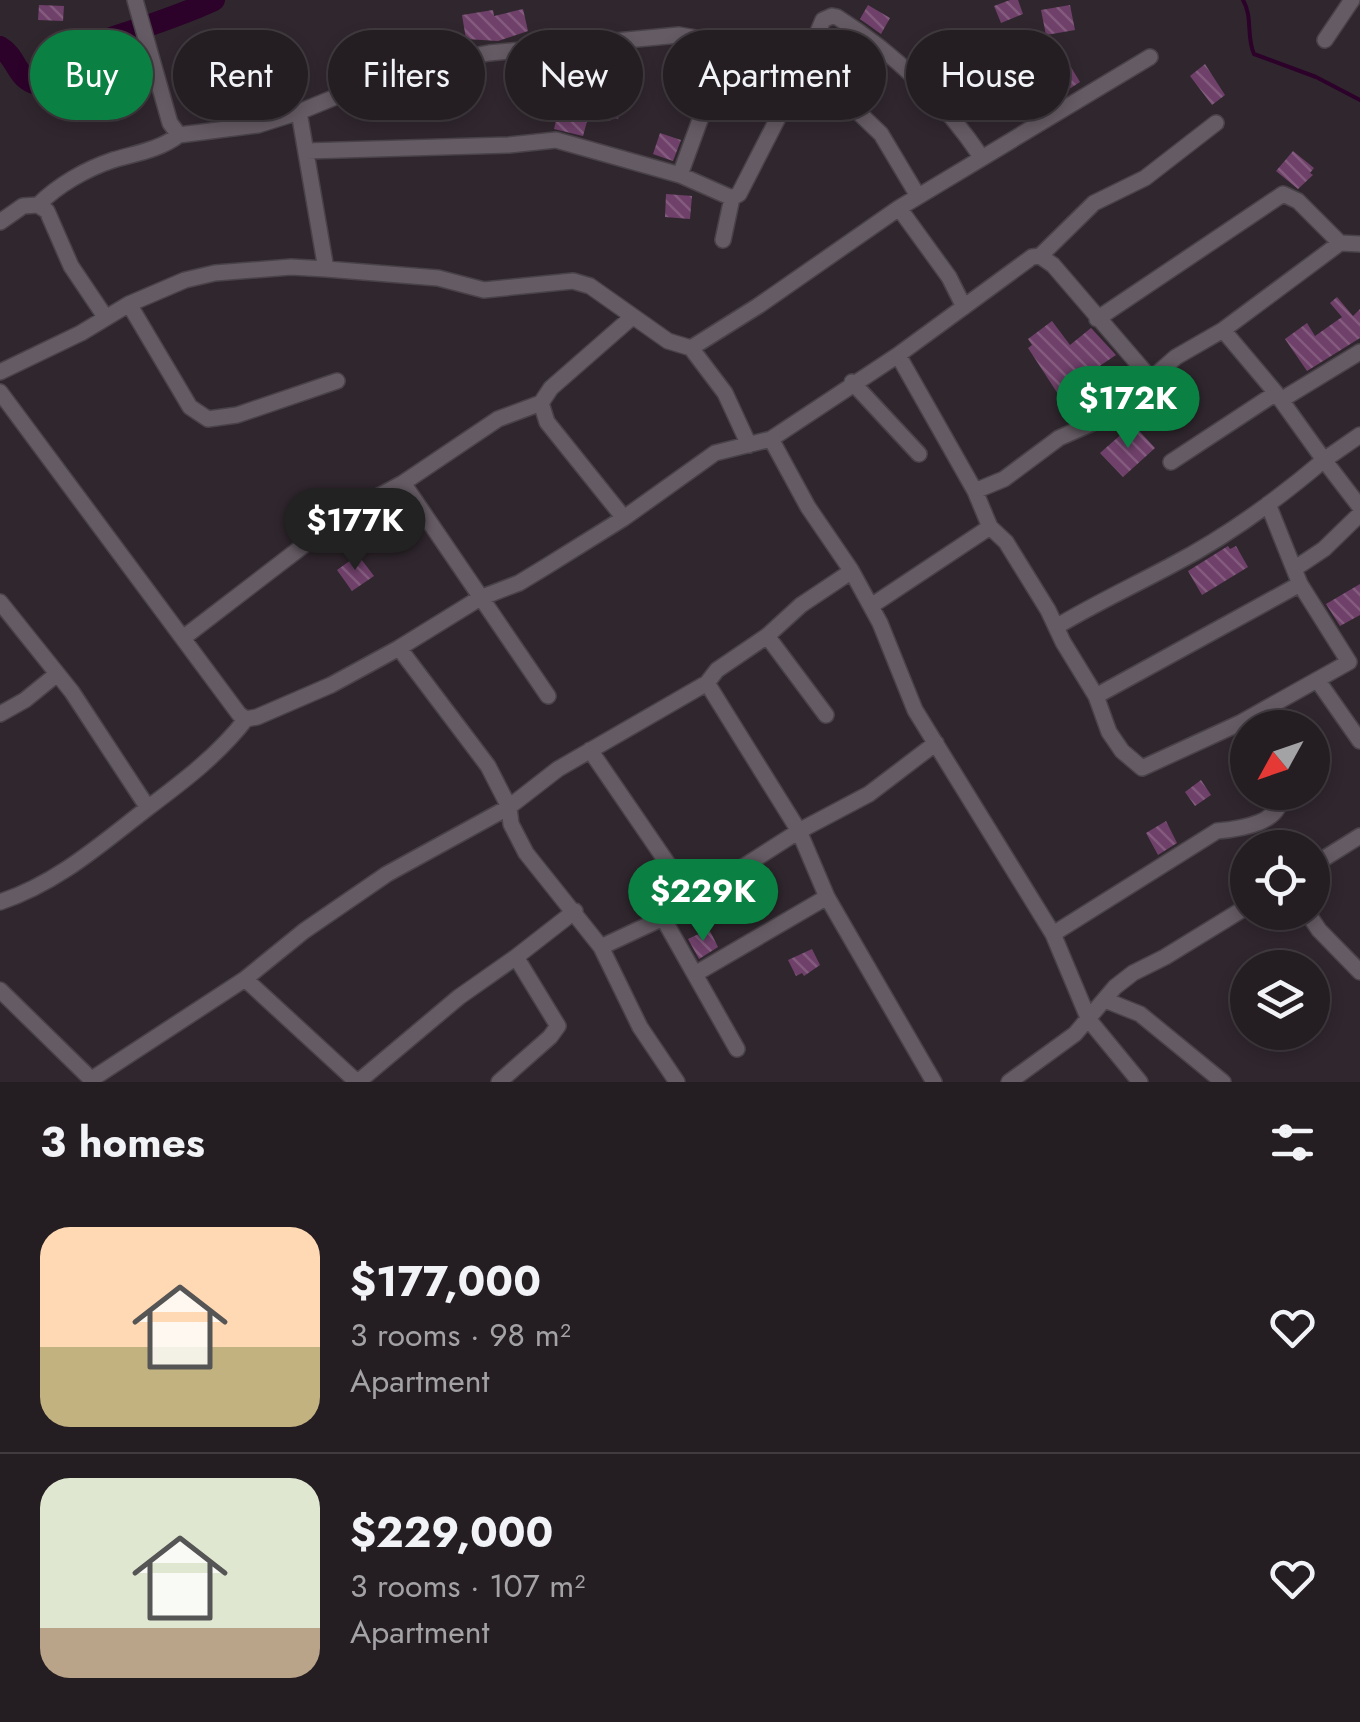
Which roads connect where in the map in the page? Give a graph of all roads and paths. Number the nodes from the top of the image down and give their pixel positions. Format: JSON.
{"nodes":[{"id":1,"x":135,"y":0,"type":"edge"},
{"id":2,"x":1352,"y":0,"type":"edge"},
{"id":3,"x":819,"y":30,"type":"edge"},
{"id":4,"x":853,"y":30,"type":"edge"},
{"id":5,"x":1324,"y":40,"type":"dead end"},
{"id":6,"x":886,"y":54,"type":"edge"},
{"id":7,"x":1150,"y":57,"type":"dead end"},
{"id":8,"x":308,"y":108,"type":"edge"},
{"id":9,"x":274,"y":120,"type":"edge"},
{"id":10,"x":300,"y":120,"type":"edge"},
{"id":11,"x":777,"y":120,"type":"edge"},
{"id":12,"x":866,"y":120,"type":"edge"},
{"id":13,"x":1216,"y":123,"type":"dead end"},
{"id":14,"x":179,"y":134,"type":"junction"},
{"id":15,"x":306,"y":152,"type":"junction"},
{"id":16,"x":982,"y":158,"type":"junction"},
{"id":17,"x":680,"y":175,"type":"junction"},
{"id":18,"x":918,"y":196,"type":"junction"},
{"id":19,"x":732,"y":198,"type":"junction"},
{"id":20,"x":38,"y":204,"type":"junction"},
{"id":21,"x":900,"y":208,"type":"junction"},
{"id":22,"x":0,"y":222,"type":"edge"},
{"id":23,"x":723,"y":240,"type":"dead end"},
{"id":24,"x":1340,"y":244,"type":"junction"},
{"id":25,"x":1360,"y":244,"type":"edge"},
{"id":26,"x":1040,"y":256,"type":"junction"},
{"id":27,"x":326,"y":269,"type":"junction"},
{"id":28,"x":128,"y":304,"type":"junction"},
{"id":29,"x":964,"y":307,"type":"junction"},
{"id":30,"x":106,"y":318,"type":"junction"},
{"id":31,"x":631,"y":318,"type":"junction"},
{"id":32,"x":1097,"y":319,"type":"junction"},
{"id":33,"x":1223,"y":330,"type":"junction"},
{"id":34,"x":691,"y":348,"type":"junction"},
{"id":35,"x":1360,"y":352,"type":"edge"},
{"id":36,"x":898,"y":354,"type":"junction"},
{"id":37,"x":0,"y":372,"type":"edge"},
{"id":38,"x":1150,"y":379,"type":"junction"},
{"id":39,"x":337,"y":380,"type":"dead end"},
{"id":40,"x":852,"y":382,"type":"junction"},
{"id":41,"x":0,"y":392,"type":"edge"},
{"id":42,"x":1279,"y":396,"type":"junction"},
{"id":43,"x":542,"y":403,"type":"junction"},
{"id":44,"x":1360,"y":435,"type":"edge"},
{"id":45,"x":771,"y":439,"type":"junction"},
{"id":46,"x":750,"y":446,"type":"junction"},
{"id":47,"x":919,"y":454,"type":"dead end"},
{"id":48,"x":1324,"y":460,"type":"junction"},
{"id":49,"x":1171,"y":462,"type":"dead end"},
{"id":50,"x":403,"y":483,"type":"junction"},
{"id":51,"x":975,"y":492,"type":"junction"},
{"id":52,"x":1268,"y":504,"type":"junction"},
{"id":53,"x":1360,"y":510,"type":"edge"},
{"id":54,"x":624,"y":518,"type":"junction"},
{"id":55,"x":990,"y":526,"type":"junction"},
{"id":56,"x":851,"y":570,"type":"junction"},
{"id":57,"x":1297,"y":576,"type":"junction"},
{"id":58,"x":480,"y":598,"type":"junction"},
{"id":59,"x":0,"y":602,"type":"edge"},
{"id":60,"x":871,"y":606,"type":"junction"},
{"id":61,"x":1056,"y":626,"type":"junction"},
{"id":62,"x":767,"y":636,"type":"junction"},
{"id":63,"x":183,"y":638,"type":"junction"},
{"id":64,"x":399,"y":648,"type":"junction"},
{"id":65,"x":1354,"y":659,"type":"edge"},
{"id":66,"x":57,"y":674,"type":"junction"},
{"id":67,"x":1318,"y":681,"type":"junction"},
{"id":68,"x":707,"y":683,"type":"junction"},
{"id":69,"x":548,"y":696,"type":"dead end"},
{"id":70,"x":1096,"y":696,"type":"junction"},
{"id":71,"x":1272,"y":710,"type":"edge"},
{"id":72,"x":0,"y":714,"type":"edge"},
{"id":73,"x":826,"y":715,"type":"dead end"},
{"id":74,"x":246,"y":719,"type":"junction"},
{"id":75,"x":1230,"y":733,"type":"edge"},
{"id":76,"x":1360,"y":741,"type":"edge"},
{"id":77,"x":936,"y":743,"type":"junction"},
{"id":78,"x":590,"y":750,"type":"junction"},
{"id":79,"x":509,"y":807,"type":"junction"},
{"id":80,"x":148,"y":808,"type":"junction"},
{"id":81,"x":1278,"y":810,"type":"edge"},
{"id":82,"x":799,"y":830,"type":"junction"},
{"id":83,"x":1360,"y":836,"type":"edge"},
{"id":84,"x":1330,"y":855,"type":"edge"},
{"id":85,"x":827,"y":898,"type":"junction"},
{"id":86,"x":692,"y":899,"type":"junction"},
{"id":87,"x":0,"y":902,"type":"edge"},
{"id":88,"x":575,"y":910,"type":"junction"},
{"id":89,"x":1230,"y":917,"type":"edge"},
{"id":90,"x":663,"y":918,"type":"junction"},
{"id":91,"x":1318,"y":930,"type":"edge"},
{"id":92,"x":1052,"y":934,"type":"junction"},
{"id":93,"x":601,"y":947,"type":"junction"},
{"id":94,"x":516,"y":957,"type":"junction"},
{"id":95,"x":1360,"y":972,"type":"edge"},
{"id":96,"x":695,"y":974,"type":"junction"},
{"id":97,"x":245,"y":979,"type":"junction"},
{"id":98,"x":0,"y":990,"type":"edge"},
{"id":99,"x":1105,"y":1000,"type":"junction"},
{"id":100,"x":1089,"y":1020,"type":"junction"},
{"id":101,"x":737,"y":1049,"type":"dead end"},
{"id":102,"x":93,"y":1080,"type":"edge"},
{"id":103,"x":358,"y":1082,"type":"edge"},
{"id":104,"x":499,"y":1082,"type":"edge"},
{"id":105,"x":677,"y":1082,"type":"edge"},
{"id":106,"x":934,"y":1082,"type":"edge"},
{"id":107,"x":1009,"y":1082,"type":"edge"},
{"id":108,"x":1140,"y":1082,"type":"edge"},
{"id":109,"x":1224,"y":1082,"type":"edge"}],
"edges":[{"from":1,"to":14,"type":"street"},
{"from":2,"to":5,"type":"street"},
{"from":3,"to":4,"type":"street"},
{"from":6,"to":16,"type":"street"},
{"from":7,"to":16,"type":"street"},
{"from":8,"to":17,"type":"street"},
{"from":9,"to":14,"type":"street"},
{"from":10,"to":15,"type":"street"},
{"from":11,"to":19,"type":"street"},
{"from":12,"to":18,"type":"street"},
{"from":13,"to":26,"type":"street"},
{"from":14,"to":20,"type":"street"},
{"from":15,"to":17,"type":"street"},
{"from":15,"to":27,"type":"street"},
{"from":16,"to":18,"type":"street"},
{"from":17,"to":19,"type":"street"},
{"from":18,"to":21,"type":"street"},
{"from":19,"to":23,"type":"street"},
{"from":20,"to":22,"type":"street"},
{"from":20,"to":30,"type":"street"},
{"from":21,"to":29,"type":"street"},
{"from":21,"to":34,"type":"street"},
{"from":24,"to":25,"type":"street"},
{"from":24,"to":32,"type":"street"},
{"from":24,"to":33,"type":"street"},
{"from":26,"to":29,"type":"street"},
{"from":26,"to":32,"type":"street"},
{"from":27,"to":28,"type":"street"},
{"from":27,"to":31,"type":"street"},
{"from":28,"to":30,"type":"street"},
{"from":28,"to":39,"type":"street"},
{"from":29,"to":36,"type":"street"},
{"from":30,"to":37,"type":"street"},
{"from":31,"to":34,"type":"street"},
{"from":31,"to":43,"type":"street"},
{"from":32,"to":38,"type":"street"},
{"from":33,"to":38,"type":"street"},
{"from":33,"to":42,"type":"street"},
{"from":34,"to":46,"type":"street"},
{"from":35,"to":42,"type":"street"},
{"from":36,"to":40,"type":"street"},
{"from":36,"to":51,"type":"street"},
{"from":38,"to":51,"type":"street"},
{"from":40,"to":45,"type":"street"},
{"from":40,"to":47,"type":"street"},
{"from":41,"to":63,"type":"street"},
{"from":42,"to":48,"type":"street"},
{"from":42,"to":49,"type":"street"},
{"from":43,"to":50,"type":"street"},
{"from":43,"to":54,"type":"street"},
{"from":44,"to":48,"type":"street"},
{"from":45,"to":46,"type":"street"},
{"from":45,"to":56,"type":"street"},
{"from":46,"to":54,"type":"street"},
{"from":48,"to":52,"type":"street"},
{"from":48,"to":53,"type":"street"},
{"from":50,"to":58,"type":"street"},
{"from":50,"to":63,"type":"street"},
{"from":51,"to":55,"type":"street"},
{"from":52,"to":57,"type":"street"},
{"from":52,"to":61,"type":"street"},
{"from":53,"to":57,"type":"street"},
{"from":54,"to":58,"type":"street"},
{"from":55,"to":60,"type":"street"},
{"from":55,"to":61,"type":"street"},
{"from":56,"to":60,"type":"street"},
{"from":56,"to":62,"type":"street"},
{"from":57,"to":65,"type":"street"},
{"from":57,"to":70,"type":"street"},
{"from":58,"to":64,"type":"street"},
{"from":58,"to":69,"type":"street"},
{"from":59,"to":66,"type":"street"},
{"from":60,"to":77,"type":"street"},
{"from":61,"to":70,"type":"street"},
{"from":62,"to":68,"type":"street"},
{"from":62,"to":73,"type":"street"},
{"from":63,"to":74,"type":"street"},
{"from":64,"to":74,"type":"street"},
{"from":64,"to":79,"type":"street"},
{"from":65,"to":67,"type":"street"},
{"from":66,"to":72,"type":"street"},
{"from":66,"to":80,"type":"street"},
{"from":67,"to":71,"type":"street"},
{"from":67,"to":76,"type":"street"},
{"from":68,"to":78,"type":"street"},
{"from":68,"to":82,"type":"street"},
{"from":70,"to":75,"type":"street"},
{"from":74,"to":80,"type":"street"},
{"from":77,"to":82,"type":"street"},
{"from":77,"to":92,"type":"street"},
{"from":78,"to":79,"type":"street"},
{"from":78,"to":86,"type":"street"},
{"from":79,"to":88,"type":"street"},
{"from":79,"to":97,"type":"street"},
{"from":80,"to":87,"type":"street"},
{"from":81,"to":92,"type":"street"},
{"from":82,"to":85,"type":"street"},
{"from":82,"to":86,"type":"street"},
{"from":83,"to":84,"type":"street"},
{"from":85,"to":96,"type":"street"},
{"from":85,"to":106,"type":"street"},
{"from":86,"to":90,"type":"street"},
{"from":88,"to":93,"type":"street"},
{"from":88,"to":94,"type":"street"},
{"from":89,"to":99,"type":"street"},
{"from":90,"to":93,"type":"street"},
{"from":90,"to":96,"type":"street"},
{"from":91,"to":95,"type":"street"},
{"from":92,"to":100,"type":"street"},
{"from":93,"to":105,"type":"street"},
{"from":94,"to":103,"type":"street"},
{"from":94,"to":104,"type":"street"},
{"from":96,"to":101,"type":"street"},
{"from":97,"to":102,"type":"street"},
{"from":97,"to":103,"type":"street"},
{"from":98,"to":102,"type":"street"},
{"from":99,"to":100,"type":"street"},
{"from":99,"to":109,"type":"street"},
{"from":100,"to":107,"type":"street"},
{"from":100,"to":108,"type":"street"}]}
